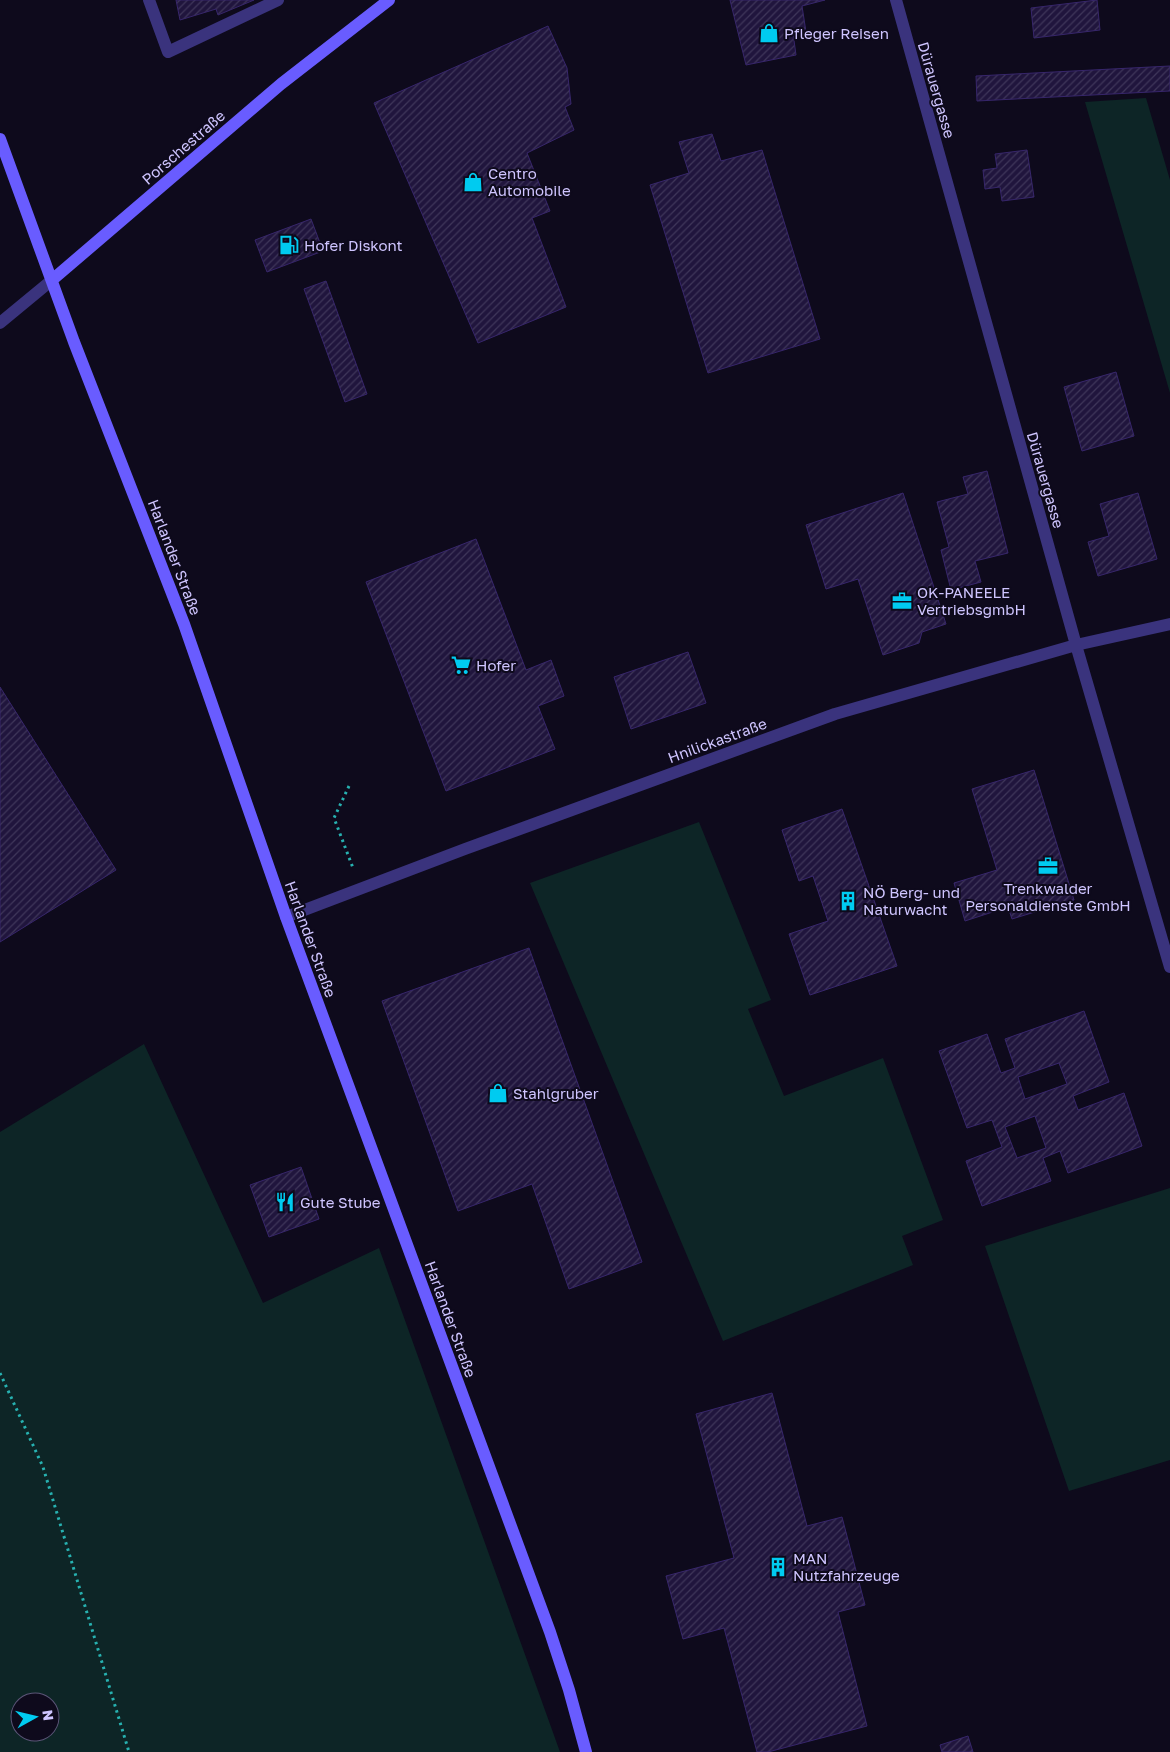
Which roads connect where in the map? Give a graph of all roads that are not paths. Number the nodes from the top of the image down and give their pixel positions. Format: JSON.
{"nodes":[{"id":1,"x":149,"y":0,"type":"edge"},
{"id":2,"x":278,"y":0,"type":"edge"},
{"id":3,"x":389,"y":0,"type":"edge"},
{"id":4,"x":896,"y":0,"type":"edge"},
{"id":5,"x":0,"y":139,"type":"edge"},
{"id":6,"x":52,"y":280,"type":"junction"},
{"id":7,"x":0,"y":323,"type":"edge"},
{"id":8,"x":1170,"y":624,"type":"edge"},
{"id":9,"x":1076,"y":645,"type":"junction"},
{"id":10,"x":286,"y":917,"type":"junction"},
{"id":11,"x":1170,"y":967,"type":"edge"},
{"id":12,"x":586,"y":1752,"type":"edge"}],
"edges":[{"from":1,"to":2,"type":"street"},
{"from":3,"to":6,"type":"main road","name":"Porschestraße"},
{"from":4,"to":9,"type":"street","name":"Dürauergasse"},
{"from":5,"to":6,"type":"main road","name":"Harlander Straße"},
{"from":6,"to":7,"type":"street","name":"Porschestraße"},
{"from":6,"to":10,"type":"main road","name":"Harlander Straße"},
{"from":8,"to":9,"type":"street","name":"Hnilickastraße"},
{"from":9,"to":10,"type":"street","name":"Hnilickastraße"},
{"from":9,"to":11,"type":"street","name":"Dürauergasse"},
{"from":10,"to":12,"type":"main road","name":"Harlander Straße"}]}
